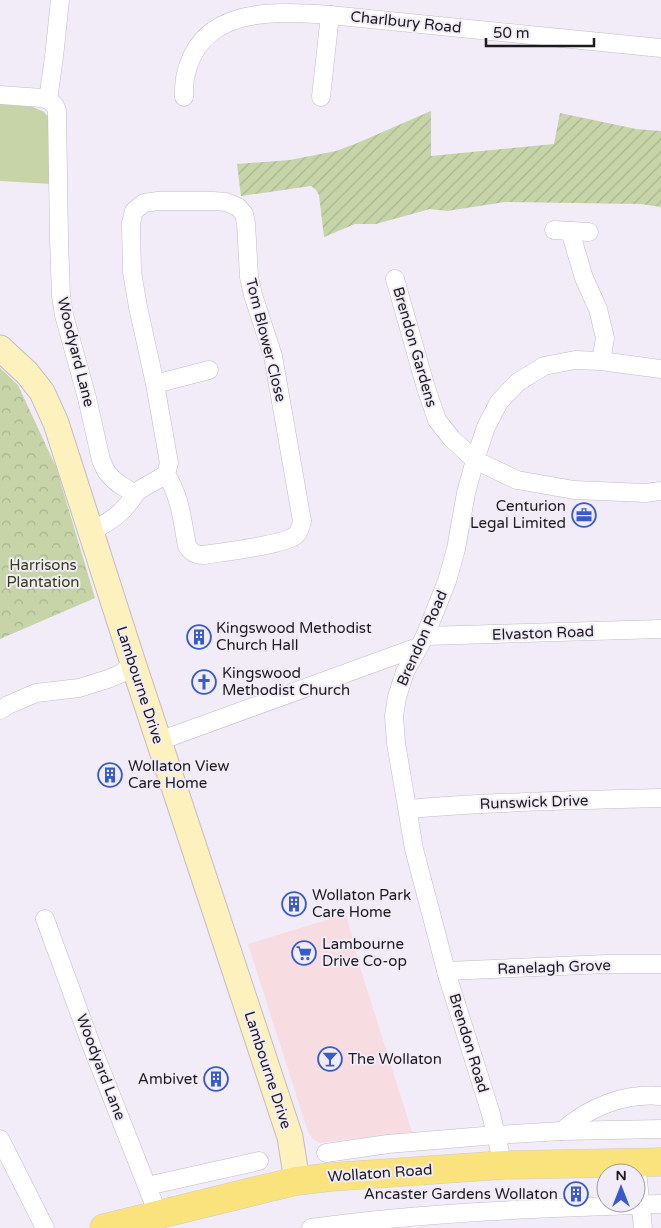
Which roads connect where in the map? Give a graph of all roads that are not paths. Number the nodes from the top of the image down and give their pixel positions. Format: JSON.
{"nodes":[{"id":1,"x":60,"y":0,"type":"edge"},
{"id":2,"x":330,"y":15,"type":"junction"},
{"id":3,"x":661,"y":48,"type":"edge"},
{"id":4,"x":0,"y":95,"type":"edge"},
{"id":5,"x":184,"y":97,"type":"dead end"},
{"id":6,"x":321,"y":97,"type":"dead end"},
{"id":7,"x":48,"y":101,"type":"junction"},
{"id":8,"x":589,"y":232,"type":"dead end"},
{"id":9,"x":394,"y":277,"type":"dead end"},
{"id":10,"x":0,"y":348,"type":"edge"},
{"id":11,"x":601,"y":361,"type":"junction"},
{"id":12,"x":209,"y":370,"type":"dead end"},
{"id":13,"x":661,"y":370,"type":"edge"},
{"id":14,"x":155,"y":384,"type":"junction"},
{"id":15,"x":475,"y":460,"type":"junction"},
{"id":16,"x":166,"y":474,"type":"junction"},
{"id":17,"x":661,"y":491,"type":"edge"},
{"id":18,"x":134,"y":494,"type":"junction"},
{"id":19,"x":91,"y":532,"type":"junction"},
{"id":20,"x":661,"y":629,"type":"edge"},
{"id":21,"x":421,"y":642,"type":"junction"},
{"id":22,"x":133,"y":663,"type":"junction"},
{"id":23,"x":0,"y":710,"type":"edge"},
{"id":24,"x":159,"y":741,"type":"junction"},
{"id":25,"x":661,"y":798,"type":"edge"},
{"id":26,"x":408,"y":809,"type":"junction"},
{"id":27,"x":45,"y":919,"type":"dead end"},
{"id":28,"x":661,"y":964,"type":"edge"},
{"id":29,"x":446,"y":971,"type":"junction"},
{"id":30,"x":661,"y":1096,"type":"edge"},
{"id":31,"x":661,"y":1129,"type":"edge"},
{"id":32,"x":562,"y":1131,"type":"junction"},
{"id":33,"x":496,"y":1135,"type":"junction"},
{"id":34,"x":0,"y":1138,"type":"edge"},
{"id":35,"x":326,"y":1153,"type":"dead end"},
{"id":36,"x":259,"y":1161,"type":"dead end"},
{"id":37,"x":648,"y":1162,"type":"edge"},
{"id":38,"x":503,"y":1165,"type":"junction"},
{"id":39,"x":296,"y":1181,"type":"junction"},
{"id":40,"x":147,"y":1186,"type":"junction"},
{"id":41,"x":661,"y":1204,"type":"edge"},
{"id":42,"x":646,"y":1205,"type":"edge"},
{"id":43,"x":596,"y":1206,"type":"edge"},
{"id":44,"x":642,"y":1213,"type":"edge"},
{"id":45,"x":158,"y":1214,"type":"junction"},
{"id":46,"x":118,"y":1226,"type":"edge"},
{"id":47,"x":46,"y":1228,"type":"edge"},
{"id":48,"x":311,"y":1228,"type":"edge"},
{"id":49,"x":643,"y":1228,"type":"edge"}],
"edges":[{"from":1,"to":7,"type":"street","name":"Woodyard Lane"},
{"from":2,"to":3,"type":"street","name":"Charlbury Road"},
{"from":2,"to":5,"type":"street","name":"Charlbury Road"},
{"from":2,"to":6,"type":"street","name":"Charlbury Road"},
{"from":4,"to":7,"type":"street"},
{"from":7,"to":18,"type":"street","name":"Woodyard Lane"},
{"from":8,"to":11,"type":"street"},
{"from":9,"to":15,"type":"street","name":"Brendon Gardens"},
{"from":10,"to":19,"type":"street","name":"Lambourne Drive"},
{"from":11,"to":13,"type":"street","name":"Brendon Road"},
{"from":11,"to":15,"type":"street","name":"Brendon Road"},
{"from":12,"to":14,"type":"street"},
{"from":14,"to":16,"type":"street","name":"Tom Blower Close"},
{"from":14,"to":16,"type":"street","name":"Tom Blower Close"},
{"from":15,"to":17,"type":"street","name":"Brendon Gardens"},
{"from":15,"to":21,"type":"street","name":"Brendon Road"},
{"from":16,"to":18,"type":"street"},
{"from":18,"to":19,"type":"street"},
{"from":19,"to":22,"type":"street","name":"Lambourne Drive"},
{"from":20,"to":21,"type":"street","name":"Elvaston Road"},
{"from":21,"to":24,"type":"street","name":"Elvaston Road"},
{"from":21,"to":26,"type":"street","name":"Brendon Road"},
{"from":22,"to":23,"type":"street"},
{"from":22,"to":24,"type":"street","name":"Lambourne Drive"},
{"from":24,"to":39,"type":"street","name":"Lambourne Drive"},
{"from":25,"to":26,"type":"street","name":"Runswick Drive"},
{"from":26,"to":29,"type":"street","name":"Brendon Road"},
{"from":27,"to":40,"type":"street","name":"Woodyard Lane"},
{"from":28,"to":29,"type":"street","name":"Ranelagh Grove"},
{"from":29,"to":33,"type":"street","name":"Brendon Road"},
{"from":30,"to":32,"type":"street"},
{"from":31,"to":32,"type":"street","name":"Wollaton Road"},
{"from":32,"to":33,"type":"street","name":"Wollaton Road"},
{"from":33,"to":35,"type":"street","name":"Wollaton Road"},
{"from":33,"to":38,"type":"street","name":"Brendon Road"},
{"from":34,"to":47,"type":"street"},
{"from":36,"to":40,"type":"street"},
{"from":37,"to":38,"type":"main road","name":"Wollaton Road"},
{"from":38,"to":39,"type":"main road","name":"Wollaton Road"},
{"from":39,"to":45,"type":"main road","name":"Wollaton Road"},
{"from":40,"to":45,"type":"street","name":"Woodyard Lane"},
{"from":41,"to":42,"type":"street"},
{"from":43,"to":48,"type":"street"},
{"from":44,"to":49,"type":"street"},
{"from":45,"to":46,"type":"main road","name":"Wollaton Road"}]}
